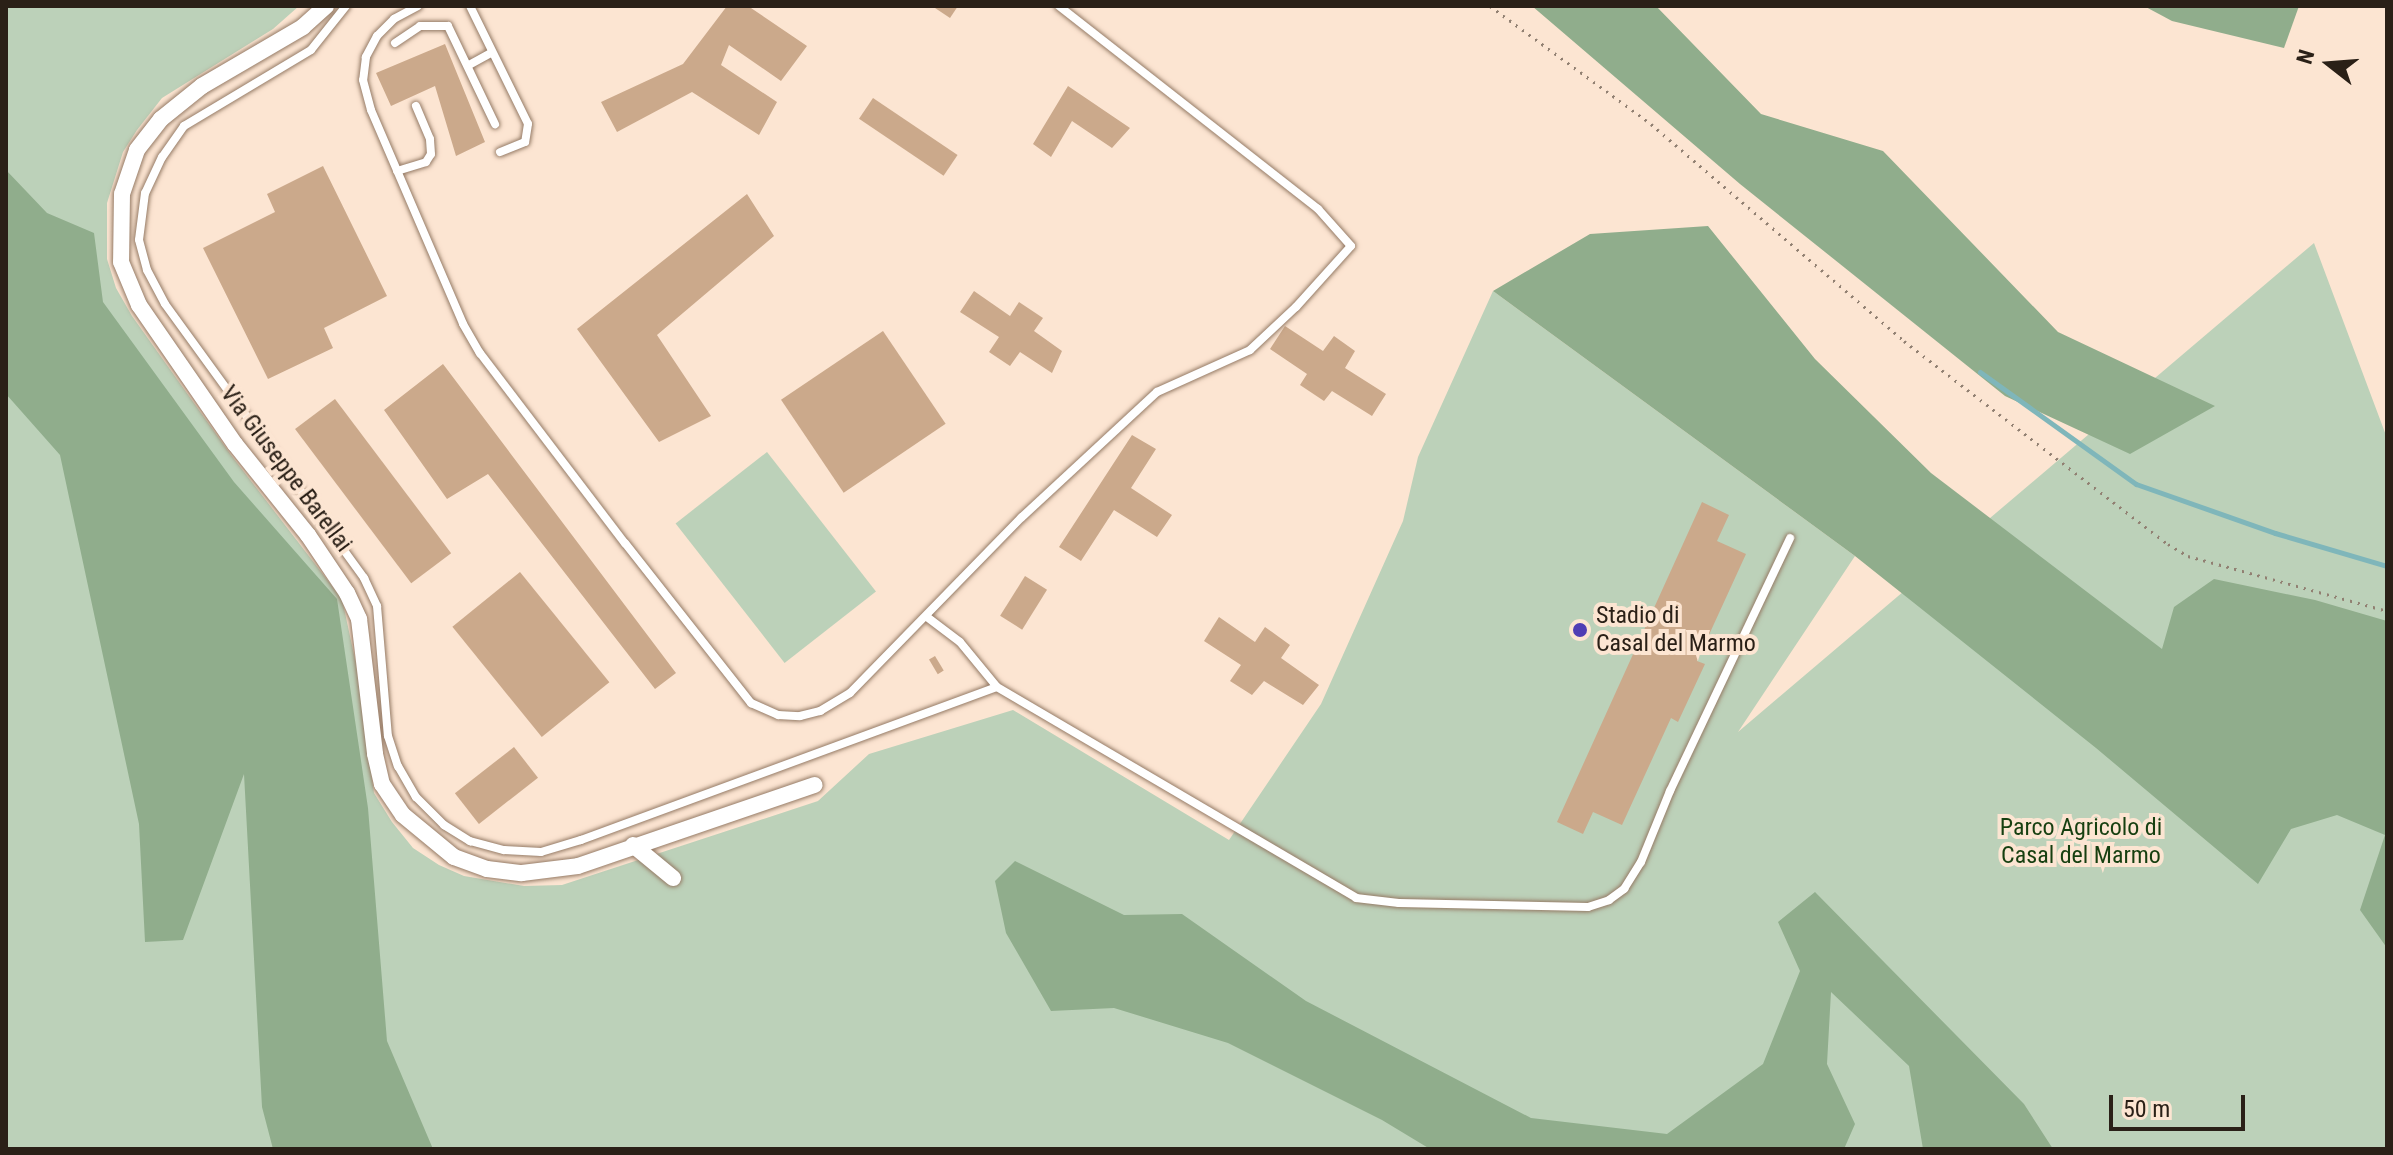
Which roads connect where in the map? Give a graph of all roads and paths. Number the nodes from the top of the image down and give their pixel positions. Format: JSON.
{"nodes":[{"id":1,"x":326,"y":6,"type":"edge"},
{"id":2,"x":346,"y":6,"type":"edge"},
{"id":3,"x":418,"y":6,"type":"edge"},
{"id":4,"x":470,"y":6,"type":"edge"},
{"id":5,"x":1059,"y":6,"type":"edge"},
{"id":6,"x":1490,"y":6,"type":"edge"},
{"id":7,"x":395,"y":43,"type":"dead end"},
{"id":8,"x":492,"y":52,"type":"junction"},
{"id":9,"x":469,"y":65,"type":"junction"},
{"id":10,"x":416,"y":106,"type":"dead end"},
{"id":11,"x":495,"y":124,"type":"dead end"},
{"id":12,"x":500,"y":152,"type":"dead end"},
{"id":13,"x":397,"y":171,"type":"junction"},
{"id":14,"x":1790,"y":538,"type":"dead end"},
{"id":15,"x":2387,"y":611,"type":"edge"},
{"id":16,"x":927,"y":617,"type":"junction"},
{"id":17,"x":997,"y":687,"type":"junction"},
{"id":18,"x":814,"y":785,"type":"dead end"},
{"id":19,"x":633,"y":845,"type":"junction"},
{"id":20,"x":673,"y":878,"type":"dead end"}],
"edges":[{"from":1,"to":19,"type":"street","name":"Via Giuseppe Barellai"},
{"from":2,"to":17,"type":"lane"},
{"from":3,"to":13,"type":"lane"},
{"from":4,"to":8,"type":"lane"},
{"from":5,"to":16,"type":"lane"},
{"from":6,"to":15,"type":"path"},
{"from":7,"to":9,"type":"lane"},
{"from":8,"to":9,"type":"lane"},
{"from":8,"to":12,"type":"lane"},
{"from":9,"to":11,"type":"lane"},
{"from":10,"to":13,"type":"lane"},
{"from":13,"to":16,"type":"lane"},
{"from":14,"to":17,"type":"lane"},
{"from":16,"to":17,"type":"lane"},
{"from":18,"to":19,"type":"street","name":"Via Giuseppe Barellai"},
{"from":19,"to":20,"type":"street"}]}
